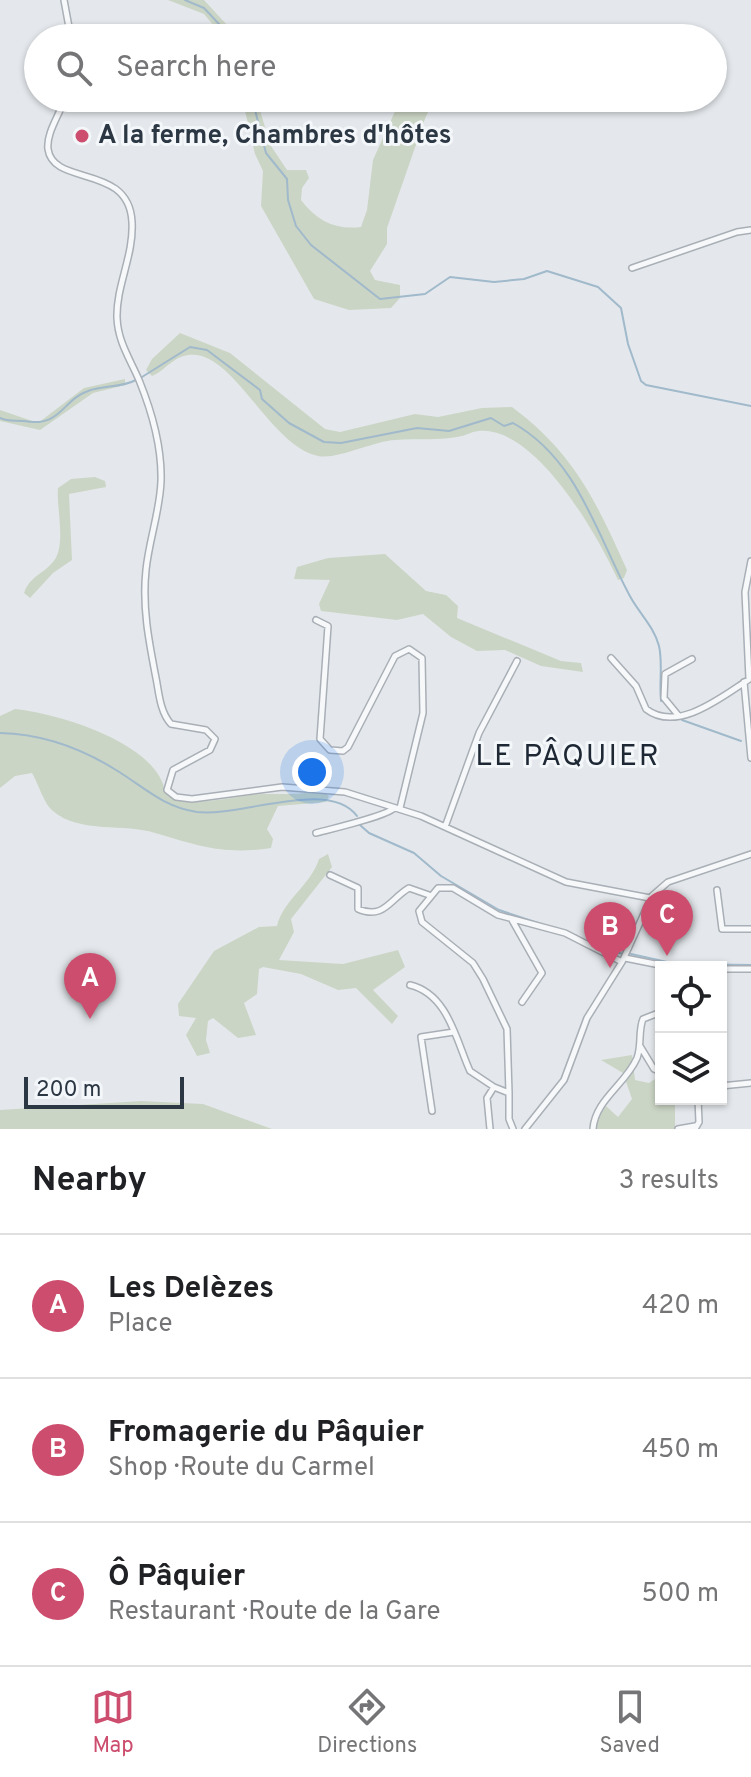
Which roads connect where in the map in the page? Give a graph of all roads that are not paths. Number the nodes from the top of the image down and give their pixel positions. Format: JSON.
{"nodes":[{"id":1,"x":64,"y":0,"type":"edge"},
{"id":2,"x":68,"y":24,"type":"edge"},
{"id":3,"x":60,"y":112,"type":"edge"},
{"id":4,"x":751,"y":230,"type":"edge"},
{"id":5,"x":632,"y":268,"type":"dead end"},
{"id":6,"x":751,"y":561,"type":"edge"},
{"id":7,"x":316,"y":620,"type":"dead end"},
{"id":8,"x":611,"y":658,"type":"dead end"},
{"id":9,"x":692,"y":659,"type":"dead end"},
{"id":10,"x":517,"y":661,"type":"dead end"},
{"id":11,"x":748,"y":680,"type":"edge"},
{"id":12,"x":678,"y":715,"type":"junction"},
{"id":13,"x":749,"y":740,"type":"edge"},
{"id":14,"x":751,"y":758,"type":"edge"},
{"id":15,"x":397,"y":808,"type":"junction"},
{"id":16,"x":445,"y":827,"type":"junction"},
{"id":17,"x":316,"y":833,"type":"dead end"},
{"id":18,"x":751,"y":854,"type":"edge"},
{"id":19,"x":330,"y":875,"type":"dead end"},
{"id":20,"x":717,"y":890,"type":"dead end"},
{"id":21,"x":429,"y":895,"type":"junction"},
{"id":22,"x":650,"y":898,"type":"junction"},
{"id":23,"x":511,"y":919,"type":"junction"},
{"id":24,"x":751,"y":929,"type":"edge"},
{"id":25,"x":624,"y":960,"type":"junction"},
{"id":26,"x":655,"y":965,"type":"edge"},
{"id":27,"x":727,"y":969,"type":"edge"},
{"id":28,"x":751,"y":969,"type":"edge"},
{"id":29,"x":410,"y":985,"type":"dead end"},
{"id":30,"x":522,"y":1002,"type":"dead end"},
{"id":31,"x":655,"y":1014,"type":"edge"},
{"id":32,"x":454,"y":1032,"type":"junction"},
{"id":33,"x":640,"y":1045,"type":"junction"},
{"id":34,"x":655,"y":1069,"type":"edge"},
{"id":35,"x":751,"y":1083,"type":"edge"},
{"id":36,"x":727,"y":1085,"type":"edge"},
{"id":37,"x":494,"y":1087,"type":"junction"},
{"id":38,"x":509,"y":1093,"type":"junction"},
{"id":39,"x":698,"y":1105,"type":"edge"},
{"id":40,"x":432,"y":1111,"type":"dead end"},
{"id":41,"x":695,"y":1128,"type":"edge"},
{"id":42,"x":490,"y":1129,"type":"edge"},
{"id":43,"x":513,"y":1129,"type":"edge"},
{"id":44,"x":525,"y":1129,"type":"edge"},
{"id":45,"x":593,"y":1129,"type":"edge"},
{"id":46,"x":678,"y":1129,"type":"edge"}],
"edges":[{"from":1,"to":2,"type":"street"},
{"from":3,"to":15,"type":"street"},
{"from":4,"to":5,"type":"street"},
{"from":6,"to":11,"type":"street"},
{"from":7,"to":15,"type":"street"},
{"from":8,"to":12,"type":"street"},
{"from":9,"to":12,"type":"street"},
{"from":10,"to":16,"type":"street"},
{"from":11,"to":12,"type":"street"},
{"from":11,"to":13,"type":"street"},
{"from":13,"to":14,"type":"street"},
{"from":15,"to":16,"type":"street"},
{"from":15,"to":17,"type":"street"},
{"from":16,"to":22,"type":"street"},
{"from":18,"to":22,"type":"street"},
{"from":19,"to":21,"type":"street"},
{"from":20,"to":24,"type":"street"},
{"from":21,"to":23,"type":"street"},
{"from":21,"to":38,"type":"street"},
{"from":22,"to":25,"type":"street"},
{"from":23,"to":25,"type":"street"},
{"from":23,"to":30,"type":"street"},
{"from":25,"to":26,"type":"street"},
{"from":25,"to":44,"type":"street"},
{"from":27,"to":28,"type":"street"},
{"from":29,"to":32,"type":"street"},
{"from":31,"to":33,"type":"street"},
{"from":32,"to":37,"type":"street"},
{"from":32,"to":40,"type":"street"},
{"from":33,"to":34,"type":"street"},
{"from":33,"to":45,"type":"street"},
{"from":35,"to":36,"type":"street"},
{"from":37,"to":38,"type":"street"},
{"from":37,"to":42,"type":"street"},
{"from":38,"to":43,"type":"street"},
{"from":39,"to":41,"type":"street"},
{"from":41,"to":46,"type":"street"}]}
